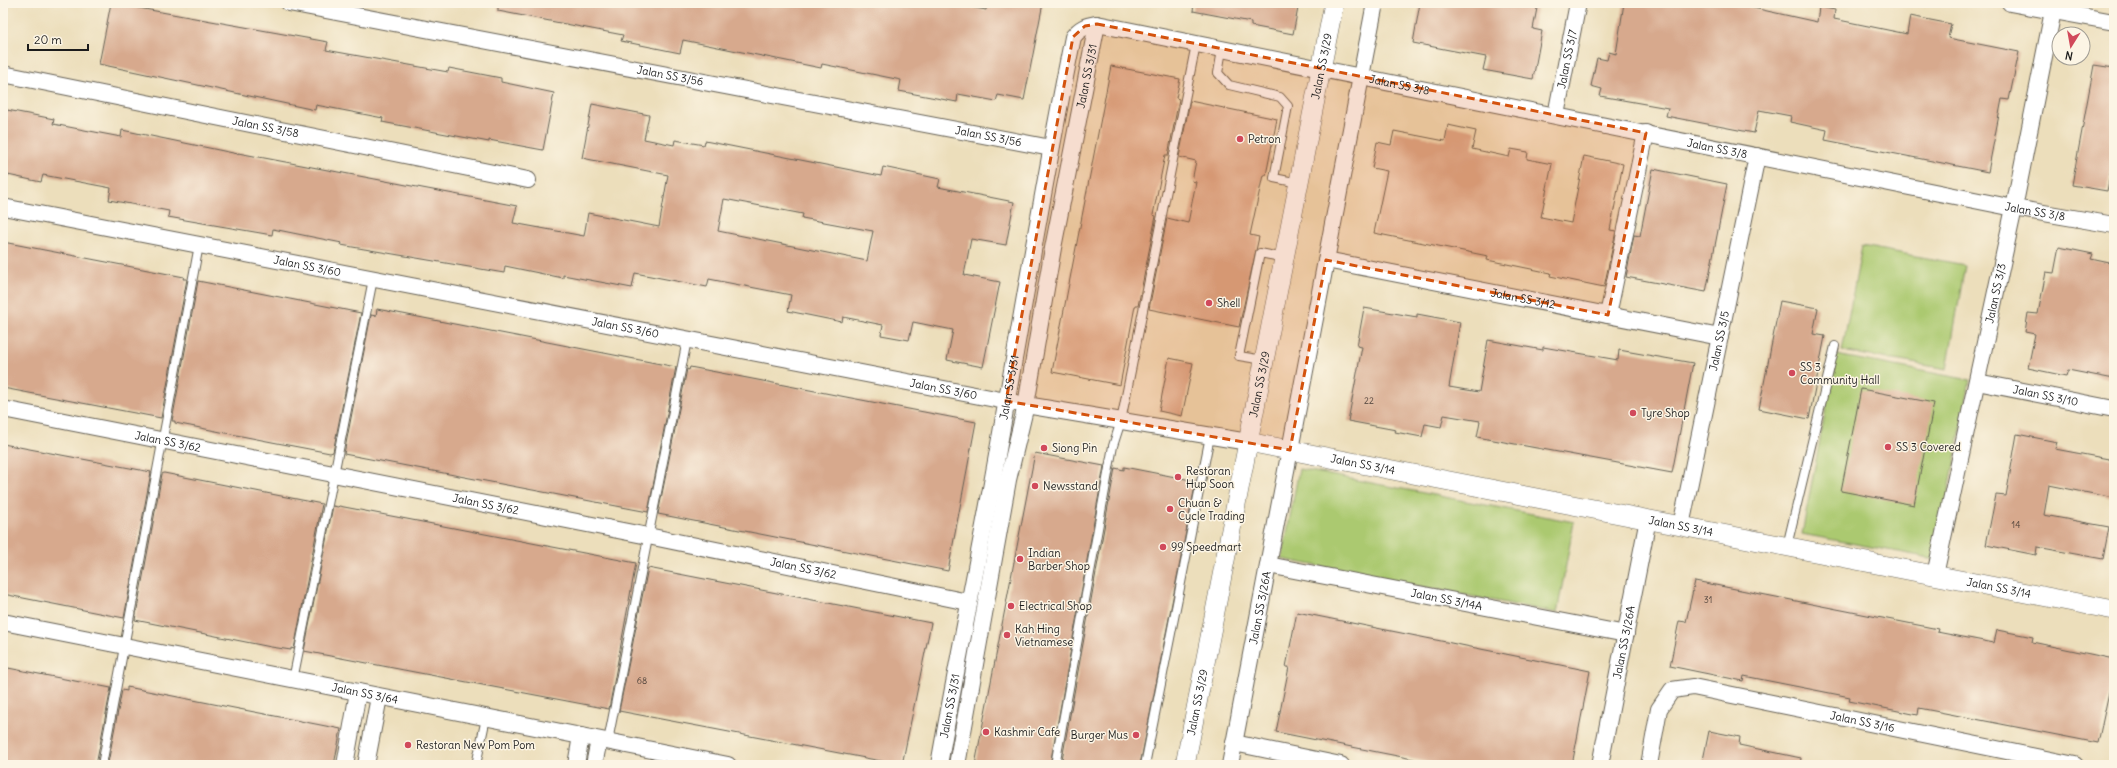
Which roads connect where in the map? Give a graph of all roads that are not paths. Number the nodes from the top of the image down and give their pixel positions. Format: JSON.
{"nodes":[{"id":1,"x":289,"y":3,"type":"edge"},
{"id":2,"x":1334,"y":3,"type":"edge"},
{"id":3,"x":1375,"y":3,"type":"edge"},
{"id":4,"x":1578,"y":3,"type":"edge"},
{"id":5,"x":2010,"y":3,"type":"edge"},
{"id":6,"x":2053,"y":11,"type":"junction"},
{"id":7,"x":2114,"y":22,"type":"edge"},
{"id":8,"x":1097,"y":24,"type":"junction"},
{"id":9,"x":1196,"y":44,"type":"junction"},
{"id":10,"x":1222,"y":50,"type":"junction"},
{"id":11,"x":1321,"y":69,"type":"junction"},
{"id":12,"x":3,"y":74,"type":"edge"},
{"id":13,"x":1360,"y":78,"type":"junction"},
{"id":14,"x":1556,"y":115,"type":"junction"},
{"id":15,"x":1646,"y":134,"type":"junction"},
{"id":16,"x":1050,"y":148,"type":"junction"},
{"id":17,"x":1757,"y":156,"type":"junction"},
{"id":18,"x":528,"y":180,"type":"dead end"},
{"id":19,"x":1299,"y":183,"type":"junction"},
{"id":20,"x":3,"y":207,"type":"edge"},
{"id":21,"x":2014,"y":208,"type":"junction"},
{"id":22,"x":2114,"y":225,"type":"edge"},
{"id":23,"x":199,"y":245,"type":"junction"},
{"id":24,"x":1284,"y":258,"type":"junction"},
{"id":25,"x":1326,"y":260,"type":"junction"},
{"id":26,"x":373,"y":279,"type":"junction"},
{"id":27,"x":1608,"y":315,"type":"junction"},
{"id":28,"x":1720,"y":337,"type":"junction"},
{"id":29,"x":687,"y":340,"type":"junction"},
{"id":30,"x":1835,"y":346,"type":"dead end"},
{"id":31,"x":1264,"y":360,"type":"junction"},
{"id":32,"x":1977,"y":382,"type":"junction"},
{"id":33,"x":1006,"y":401,"type":"junction"},
{"id":34,"x":1026,"y":405,"type":"junction"},
{"id":35,"x":3,"y":409,"type":"edge"},
{"id":36,"x":2114,"y":409,"type":"edge"},
{"id":37,"x":1121,"y":421,"type":"junction"},
{"id":38,"x":1210,"y":436,"type":"junction"},
{"id":39,"x":162,"y":440,"type":"junction"},
{"id":40,"x":1248,"y":442,"type":"junction"},
{"id":41,"x":1290,"y":450,"type":"junction"},
{"id":42,"x":335,"y":474,"type":"junction"},
{"id":43,"x":1648,"y":519,"type":"junction"},
{"id":44,"x":1682,"y":526,"type":"junction"},
{"id":45,"x":648,"y":536,"type":"junction"},
{"id":46,"x":1787,"y":546,"type":"junction"},
{"id":47,"x":1268,"y":565,"type":"junction"},
{"id":48,"x":1935,"y":575,"type":"junction"},
{"id":49,"x":968,"y":602,"type":"junction"},
{"id":50,"x":2114,"y":610,"type":"edge"},
{"id":51,"x":3,"y":622,"type":"edge"},
{"id":52,"x":1626,"y":634,"type":"junction"},
{"id":53,"x":126,"y":647,"type":"junction"},
{"id":54,"x":293,"y":680,"type":"junction"},
{"id":55,"x":358,"y":692,"type":"junction"},
{"id":56,"x":379,"y":697,"type":"junction"},
{"id":57,"x":486,"y":718,"type":"junction"},
{"id":58,"x":581,"y":736,"type":"junction"},
{"id":59,"x":604,"y":741,"type":"junction"},
{"id":60,"x":1234,"y":743,"type":"junction"},
{"id":61,"x":102,"y":765,"type":"edge"},
{"id":62,"x":345,"y":765,"type":"edge"},
{"id":63,"x":366,"y":765,"type":"edge"},
{"id":64,"x":476,"y":765,"type":"edge"},
{"id":65,"x":576,"y":765,"type":"edge"},
{"id":66,"x":594,"y":765,"type":"edge"},
{"id":67,"x":728,"y":765,"type":"edge"},
{"id":68,"x":939,"y":765,"type":"edge"},
{"id":69,"x":957,"y":765,"type":"edge"},
{"id":70,"x":1055,"y":765,"type":"edge"},
{"id":71,"x":1145,"y":765,"type":"edge"},
{"id":72,"x":1185,"y":765,"type":"edge"},
{"id":73,"x":1230,"y":765,"type":"edge"},
{"id":74,"x":1341,"y":765,"type":"edge"},
{"id":75,"x":1600,"y":765,"type":"edge"},
{"id":76,"x":1649,"y":765,"type":"edge"},
{"id":77,"x":2075,"y":765,"type":"edge"}],
"edges":[{"from":1,"to":16,"type":"street","name":"Jalan SS 3/56"},
{"from":2,"to":11,"type":"street","name":"Jalan SS 3/29"},
{"from":3,"to":13,"type":"street","name":"Jalan SS 3/26A"},
{"from":4,"to":14,"type":"street","name":"Jalan SS 3/7"},
{"from":5,"to":6,"type":"street"},
{"from":6,"to":7,"type":"street"},
{"from":6,"to":21,"type":"street","name":"Jalan SS 3/3"},
{"from":8,"to":9,"type":"street"},
{"from":8,"to":16,"type":"street","name":"Jalan SS 3/31"},
{"from":8,"to":34,"type":"street","name":"Jalan SS 3/31"},
{"from":9,"to":10,"type":"street"},
{"from":9,"to":37,"type":"lane"},
{"from":10,"to":11,"type":"street"},
{"from":10,"to":19,"type":"lane"},
{"from":11,"to":13,"type":"street","name":"Jalan SS 3/8"},
{"from":11,"to":19,"type":"street","name":"Jalan SS 3/29"},
{"from":12,"to":18,"type":"street","name":"Jalan SS 3/58"},
{"from":13,"to":14,"type":"street","name":"Jalan SS 3/8"},
{"from":13,"to":25,"type":"street","name":"Jalan SS 3/26A"},
{"from":14,"to":15,"type":"street","name":"Jalan SS 3/8"},
{"from":15,"to":17,"type":"street","name":"Jalan SS 3/8"},
{"from":15,"to":27,"type":"street"},
{"from":16,"to":33,"type":"street","name":"Jalan SS 3/31"},
{"from":17,"to":21,"type":"street","name":"Jalan SS 3/8"},
{"from":17,"to":28,"type":"street","name":"Jalan SS 3/5"},
{"from":19,"to":24,"type":"street","name":"Jalan SS 3/29"},
{"from":20,"to":23,"type":"street","name":"Jalan SS 3/60"},
{"from":21,"to":22,"type":"street","name":"Jalan SS 3/8"},
{"from":21,"to":32,"type":"street","name":"Jalan SS 3/3"},
{"from":23,"to":26,"type":"street","name":"Jalan SS 3/60"},
{"from":23,"to":39,"type":"lane"},
{"from":24,"to":31,"type":"street","name":"Jalan SS 3/29"},
{"from":24,"to":31,"type":"lane"},
{"from":25,"to":27,"type":"street","name":"Jalan SS 3/12"},
{"from":25,"to":41,"type":"street","name":"Jalan SS 3/26A"},
{"from":26,"to":29,"type":"street","name":"Jalan SS 3/60"},
{"from":26,"to":42,"type":"lane"},
{"from":27,"to":28,"type":"street","name":"Jalan SS 3/12"},
{"from":28,"to":44,"type":"street","name":"Jalan SS 3/5"},
{"from":29,"to":33,"type":"street","name":"Jalan SS 3/60"},
{"from":29,"to":45,"type":"lane"},
{"from":30,"to":46,"type":"lane"},
{"from":31,"to":40,"type":"street","name":"Jalan SS 3/29"},
{"from":32,"to":36,"type":"street","name":"Jalan SS 3/10"},
{"from":32,"to":48,"type":"street","name":"Jalan SS 3/3"},
{"from":33,"to":34,"type":"street","name":"Jalan SS 3/60"},
{"from":33,"to":49,"type":"street","name":"Jalan SS 3/31"},
{"from":34,"to":37,"type":"street","name":"Jalan SS 3/60"},
{"from":34,"to":69,"type":"street","name":"Jalan SS 3/31"},
{"from":35,"to":39,"type":"street","name":"Jalan SS 3/62"},
{"from":37,"to":38,"type":"street","name":"Jalan SS 3/60"},
{"from":37,"to":70,"type":"lane"},
{"from":38,"to":40,"type":"street","name":"Jalan SS 3/60"},
{"from":38,"to":71,"type":"lane"},
{"from":39,"to":42,"type":"street","name":"Jalan SS 3/62"},
{"from":39,"to":53,"type":"lane"},
{"from":40,"to":41,"type":"street","name":"Jalan SS 3/14"},
{"from":40,"to":72,"type":"street","name":"Jalan SS 3/29"},
{"from":41,"to":43,"type":"street","name":"Jalan SS 3/14"},
{"from":41,"to":47,"type":"street","name":"Jalan SS 3/26A"},
{"from":42,"to":45,"type":"street","name":"Jalan SS 3/62"},
{"from":42,"to":54,"type":"lane"},
{"from":43,"to":44,"type":"street","name":"Jalan SS 3/14"},
{"from":43,"to":52,"type":"street","name":"Jalan SS 3/26A"},
{"from":44,"to":46,"type":"street","name":"Jalan SS 3/14"},
{"from":45,"to":49,"type":"street","name":"Jalan SS 3/62"},
{"from":45,"to":59,"type":"lane"},
{"from":46,"to":48,"type":"street","name":"Jalan SS 3/14"},
{"from":47,"to":52,"type":"street","name":"Jalan SS 3/14A"},
{"from":47,"to":60,"type":"street","name":"Jalan SS 3/26A"},
{"from":48,"to":50,"type":"street","name":"Jalan SS 3/14"},
{"from":49,"to":68,"type":"street","name":"Jalan SS 3/31"},
{"from":51,"to":53,"type":"street","name":"Jalan SS 3/64"},
{"from":52,"to":75,"type":"street","name":"Jalan SS 3/26A"},
{"from":53,"to":54,"type":"street","name":"Jalan SS 3/64"},
{"from":53,"to":61,"type":"lane"},
{"from":54,"to":55,"type":"street","name":"Jalan SS 3/64"},
{"from":55,"to":56,"type":"street","name":"Jalan SS 3/64"},
{"from":55,"to":62,"type":"street"},
{"from":56,"to":57,"type":"street","name":"Jalan SS 3/64"},
{"from":56,"to":63,"type":"street"},
{"from":57,"to":58,"type":"street","name":"Jalan SS 3/64"},
{"from":57,"to":64,"type":"lane"},
{"from":58,"to":59,"type":"street","name":"Jalan SS 3/64"},
{"from":58,"to":65,"type":"street"},
{"from":59,"to":66,"type":"street"},
{"from":59,"to":67,"type":"street","name":"Jalan SS 3/64"},
{"from":60,"to":73,"type":"street","name":"Jalan SS 3/26A"},
{"from":60,"to":74,"type":"street"},
{"from":76,"to":77,"type":"street","name":"Jalan SS 3/16"}]}
